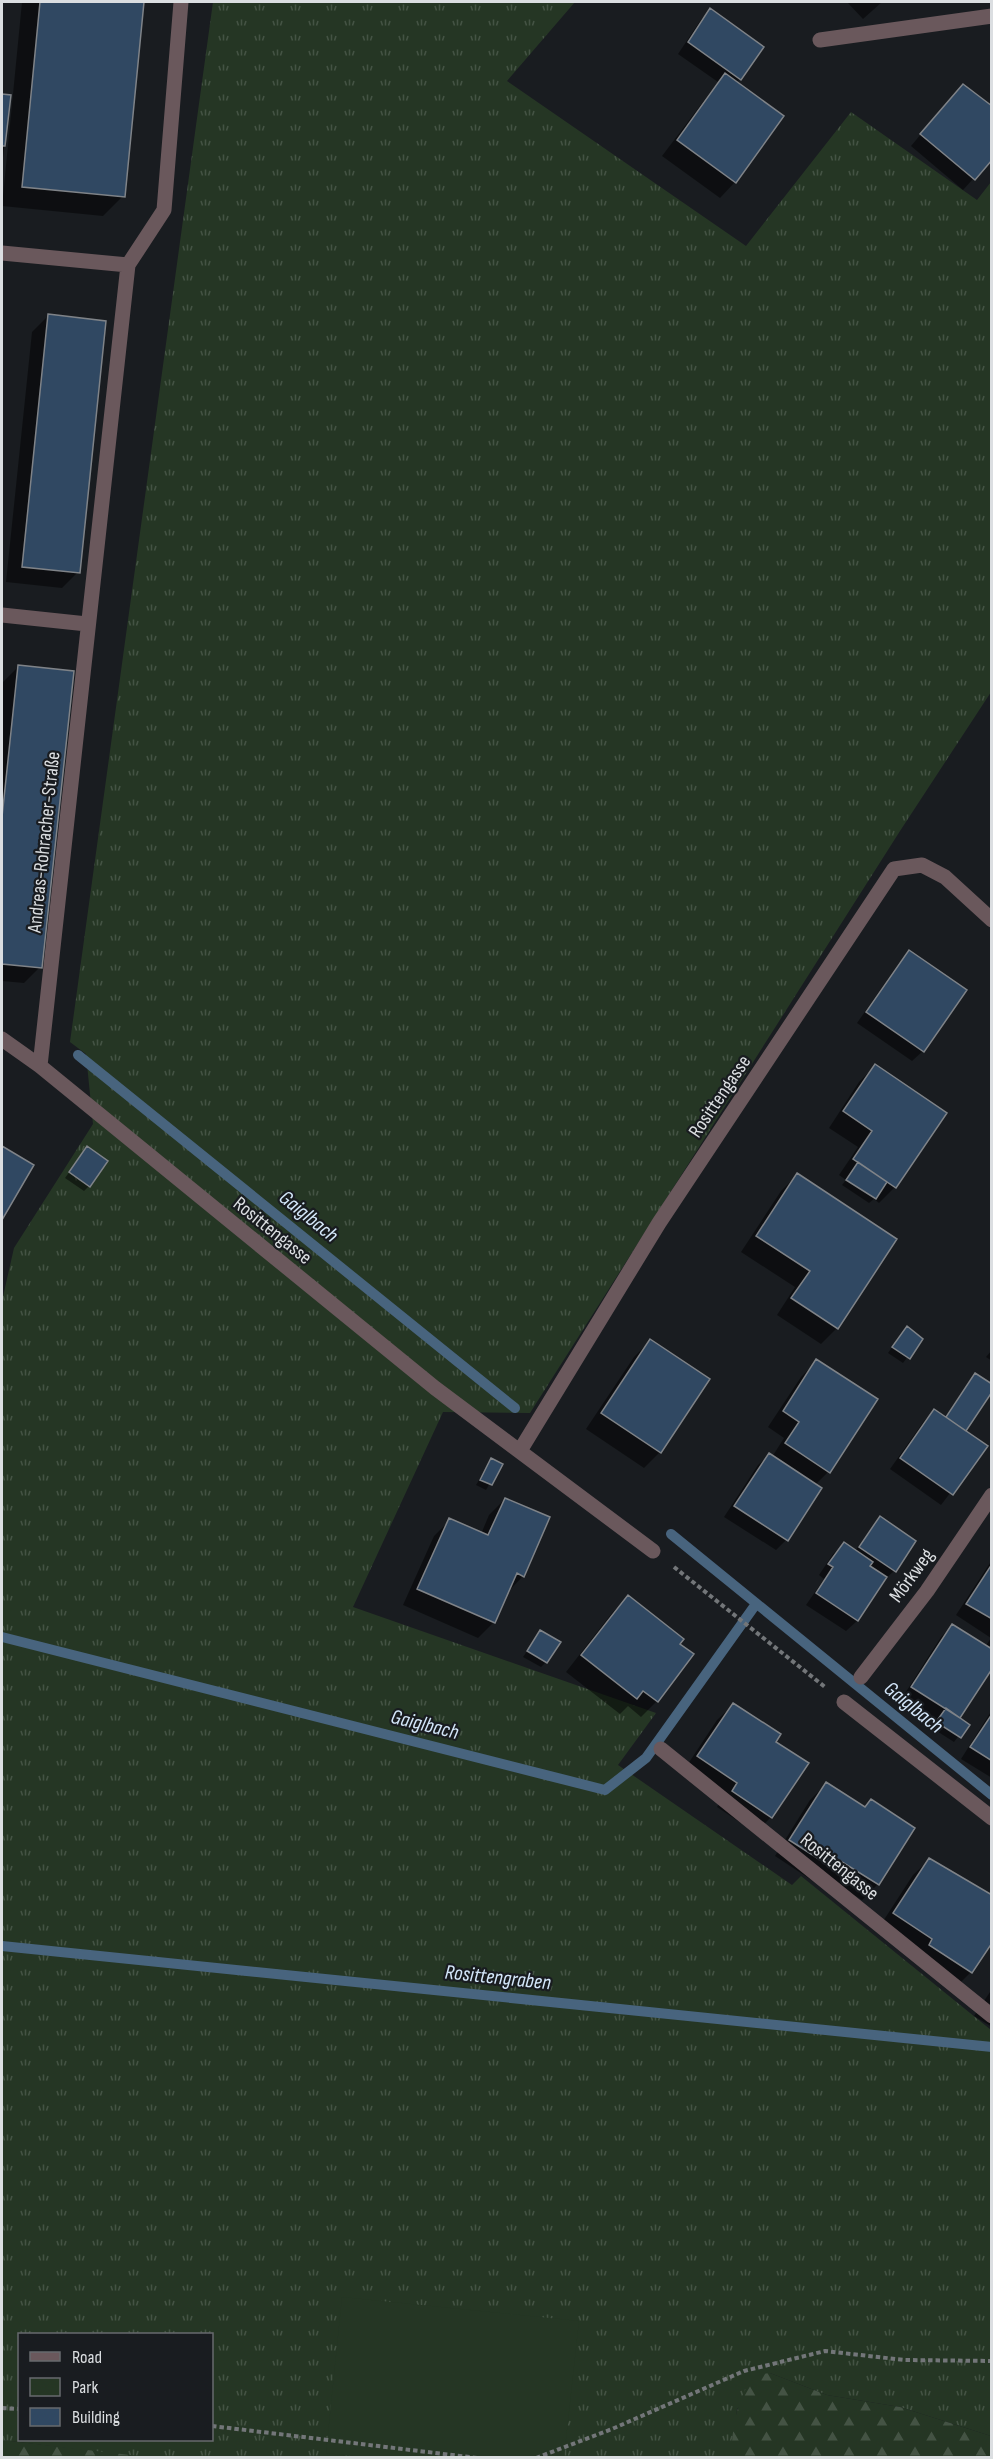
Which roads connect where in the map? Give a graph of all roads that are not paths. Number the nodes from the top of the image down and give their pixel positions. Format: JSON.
{"nodes":[{"id":1,"x":181,"y":2,"type":"edge"},
{"id":2,"x":992,"y":16,"type":"edge"},
{"id":3,"x":820,"y":40,"type":"dead end"},
{"id":4,"x":2,"y":253,"type":"edge"},
{"id":5,"x":128,"y":265,"type":"junction"},
{"id":6,"x":2,"y":615,"type":"edge"},
{"id":7,"x":87,"y":624,"type":"junction"},
{"id":8,"x":992,"y":920,"type":"edge"},
{"id":9,"x":2,"y":1039,"type":"edge"},
{"id":10,"x":40,"y":1066,"type":"junction"},
{"id":11,"x":521,"y":1449,"type":"junction"},
{"id":12,"x":992,"y":1495,"type":"edge"},
{"id":13,"x":653,"y":1551,"type":"road end"},
{"id":14,"x":861,"y":1677,"type":"dead end"},
{"id":15,"x":844,"y":1702,"type":"road end"},
{"id":16,"x":661,"y":1749,"type":"dead end"},
{"id":17,"x":992,"y":1818,"type":"edge"},
{"id":18,"x":992,"y":2016,"type":"edge"}],
"edges":[{"from":1,"to":5,"type":"street","name":"Andreas-Rohracher-Straße"},
{"from":2,"to":3,"type":"street"},
{"from":4,"to":5,"type":"street"},
{"from":5,"to":7,"type":"street","name":"Andreas-Rohracher-Straße"},
{"from":6,"to":7,"type":"street"},
{"from":7,"to":10,"type":"street","name":"Andreas-Rohracher-Straße"},
{"from":8,"to":11,"type":"street","name":"Rosittengasse"},
{"from":9,"to":10,"type":"street","name":"Rosittengasse"},
{"from":10,"to":11,"type":"street","name":"Rosittengasse"},
{"from":11,"to":13,"type":"street","name":"Rosittengasse"},
{"from":12,"to":14,"type":"street","name":"Mörkweg"},
{"from":15,"to":17,"type":"street"},
{"from":16,"to":18,"type":"street","name":"Rosittengasse"}]}
